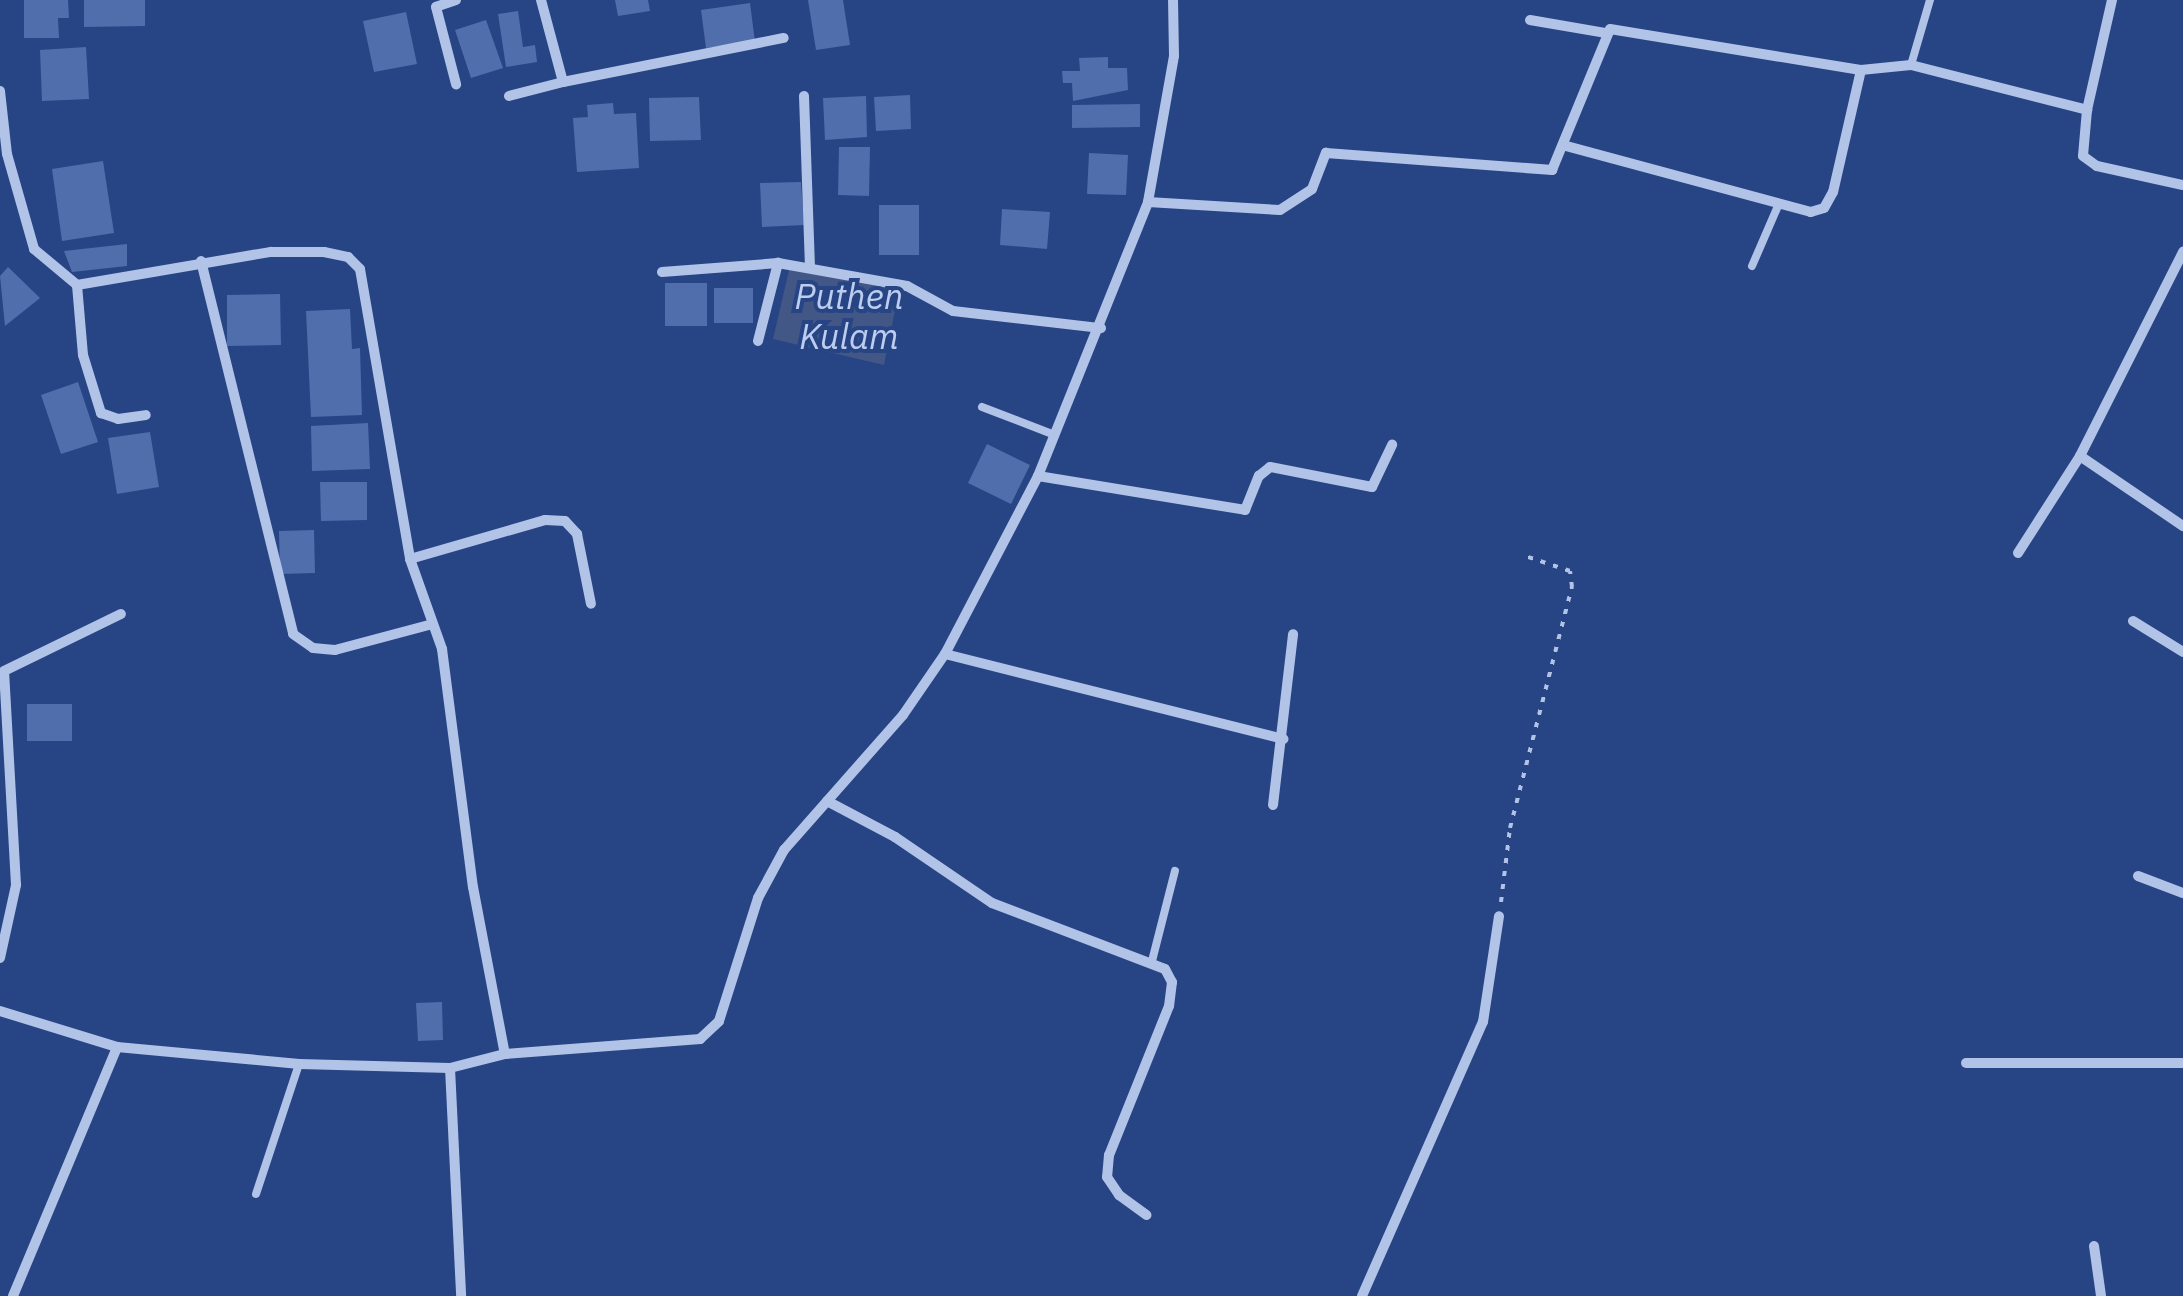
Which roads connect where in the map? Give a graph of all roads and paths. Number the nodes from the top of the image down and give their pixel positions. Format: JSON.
{"nodes":[{"id":1,"x":456,"y":0,"type":"edge"},
{"id":2,"x":542,"y":0,"type":"edge"},
{"id":3,"x":1173,"y":0,"type":"edge"},
{"id":4,"x":1930,"y":0,"type":"edge"},
{"id":5,"x":2112,"y":0,"type":"edge"},
{"id":6,"x":1530,"y":20,"type":"dead end"},
{"id":7,"x":1606,"y":33,"type":"junction"},
{"id":8,"x":784,"y":38,"type":"dead end"},
{"id":9,"x":1911,"y":64,"type":"junction"},
{"id":10,"x":1862,"y":70,"type":"junction"},
{"id":11,"x":563,"y":82,"type":"junction"},
{"id":12,"x":456,"y":84,"type":"dead end"},
{"id":13,"x":0,"y":92,"type":"edge"},
{"id":14,"x":510,"y":96,"type":"dead end"},
{"id":15,"x":804,"y":96,"type":"dead end"},
{"id":16,"x":2087,"y":110,"type":"junction"},
{"id":17,"x":1566,"y":146,"type":"junction"},
{"id":18,"x":2183,"y":185,"type":"edge"},
{"id":19,"x":1148,"y":202,"type":"junction"},
{"id":20,"x":1778,"y":206,"type":"junction"},
{"id":21,"x":2183,"y":252,"type":"edge"},
{"id":22,"x":201,"y":262,"type":"junction"},
{"id":23,"x":778,"y":263,"type":"junction"},
{"id":24,"x":1752,"y":266,"type":"dead end"},
{"id":25,"x":810,"y":268,"type":"junction"},
{"id":26,"x":662,"y":272,"type":"dead end"},
{"id":27,"x":77,"y":285,"type":"junction"},
{"id":28,"x":1101,"y":328,"type":"junction"},
{"id":29,"x":758,"y":341,"type":"dead end"},
{"id":30,"x":982,"y":406,"type":"dead end"},
{"id":31,"x":146,"y":415,"type":"dead end"},
{"id":32,"x":1055,"y":435,"type":"junction"},
{"id":33,"x":1392,"y":445,"type":"dead end"},
{"id":34,"x":2080,"y":456,"type":"junction"},
{"id":35,"x":1038,"y":476,"type":"junction"},
{"id":36,"x":2183,"y":526,"type":"edge"},
{"id":37,"x":2018,"y":553,"type":"dead end"},
{"id":38,"x":1522,"y":555,"type":"dead end"},
{"id":39,"x":410,"y":559,"type":"junction"},
{"id":40,"x":591,"y":604,"type":"dead end"},
{"id":41,"x":121,"y":614,"type":"dead end"},
{"id":42,"x":2134,"y":620,"type":"dead end"},
{"id":43,"x":433,"y":624,"type":"junction"},
{"id":44,"x":1294,"y":634,"type":"dead end"},
{"id":45,"x":2183,"y":652,"type":"edge"},
{"id":46,"x":945,"y":654,"type":"junction"},
{"id":47,"x":2,"y":666,"type":"edge"},
{"id":48,"x":1283,"y":739,"type":"junction"},
{"id":49,"x":827,"y":800,"type":"junction"},
{"id":50,"x":1273,"y":805,"type":"dead end"},
{"id":51,"x":1175,"y":871,"type":"dead end"},
{"id":52,"x":2138,"y":876,"type":"dead end"},
{"id":53,"x":2183,"y":893,"type":"edge"},
{"id":54,"x":1499,"y":916,"type":"joint"},
{"id":55,"x":0,"y":958,"type":"edge"},
{"id":56,"x":1152,"y":962,"type":"junction"},
{"id":57,"x":0,"y":1011,"type":"edge"},
{"id":58,"x":117,"y":1047,"type":"junction"},
{"id":59,"x":505,"y":1054,"type":"junction"},
{"id":60,"x":2183,"y":1062,"type":"edge"},
{"id":61,"x":300,"y":1064,"type":"junction"},
{"id":62,"x":1966,"y":1064,"type":"dead end"},
{"id":63,"x":450,"y":1068,"type":"junction"},
{"id":64,"x":256,"y":1194,"type":"dead end"},
{"id":65,"x":1147,"y":1214,"type":"dead end"},
{"id":66,"x":2094,"y":1246,"type":"dead end"},
{"id":67,"x":13,"y":1296,"type":"edge"},
{"id":68,"x":461,"y":1296,"type":"edge"},
{"id":69,"x":1362,"y":1296,"type":"edge"},
{"id":70,"x":2101,"y":1296,"type":"edge"}],
"edges":[{"from":1,"to":12,"type":"street"},
{"from":2,"to":11,"type":"street"},
{"from":3,"to":19,"type":"street"},
{"from":4,"to":9,"type":"lane"},
{"from":5,"to":16,"type":"street"},
{"from":6,"to":7,"type":"street"},
{"from":7,"to":10,"type":"street"},
{"from":7,"to":17,"type":"street"},
{"from":8,"to":11,"type":"street"},
{"from":9,"to":10,"type":"street"},
{"from":9,"to":16,"type":"street"},
{"from":10,"to":20,"type":"street"},
{"from":11,"to":14,"type":"street"},
{"from":13,"to":27,"type":"street"},
{"from":15,"to":25,"type":"street"},
{"from":16,"to":18,"type":"street"},
{"from":17,"to":19,"type":"street"},
{"from":17,"to":20,"type":"street"},
{"from":19,"to":28,"type":"street"},
{"from":20,"to":24,"type":"lane"},
{"from":21,"to":34,"type":"street"},
{"from":22,"to":27,"type":"street"},
{"from":22,"to":39,"type":"street"},
{"from":22,"to":43,"type":"street"},
{"from":23,"to":25,"type":"street"},
{"from":23,"to":26,"type":"street"},
{"from":23,"to":29,"type":"street"},
{"from":25,"to":28,"type":"street"},
{"from":27,"to":31,"type":"street"},
{"from":28,"to":32,"type":"street"},
{"from":30,"to":32,"type":"lane"},
{"from":32,"to":35,"type":"street"},
{"from":33,"to":35,"type":"street"},
{"from":34,"to":36,"type":"street"},
{"from":34,"to":37,"type":"street"},
{"from":35,"to":46,"type":"street"},
{"from":38,"to":54,"type":"path"},
{"from":39,"to":40,"type":"street"},
{"from":39,"to":43,"type":"street"},
{"from":41,"to":47,"type":"street"},
{"from":42,"to":45,"type":"street"},
{"from":43,"to":59,"type":"street"},
{"from":44,"to":48,"type":"street"},
{"from":46,"to":48,"type":"street"},
{"from":46,"to":49,"type":"street"},
{"from":47,"to":55,"type":"street"},
{"from":48,"to":50,"type":"street"},
{"from":49,"to":56,"type":"street"},
{"from":49,"to":59,"type":"street"},
{"from":51,"to":56,"type":"lane"},
{"from":52,"to":53,"type":"street"},
{"from":54,"to":69,"type":"street"},
{"from":56,"to":65,"type":"street"},
{"from":57,"to":58,"type":"street"},
{"from":58,"to":61,"type":"street"},
{"from":58,"to":67,"type":"street"},
{"from":59,"to":63,"type":"street"},
{"from":60,"to":62,"type":"street"},
{"from":61,"to":63,"type":"street"},
{"from":61,"to":64,"type":"lane"},
{"from":63,"to":68,"type":"street"},
{"from":66,"to":70,"type":"street"}]}
